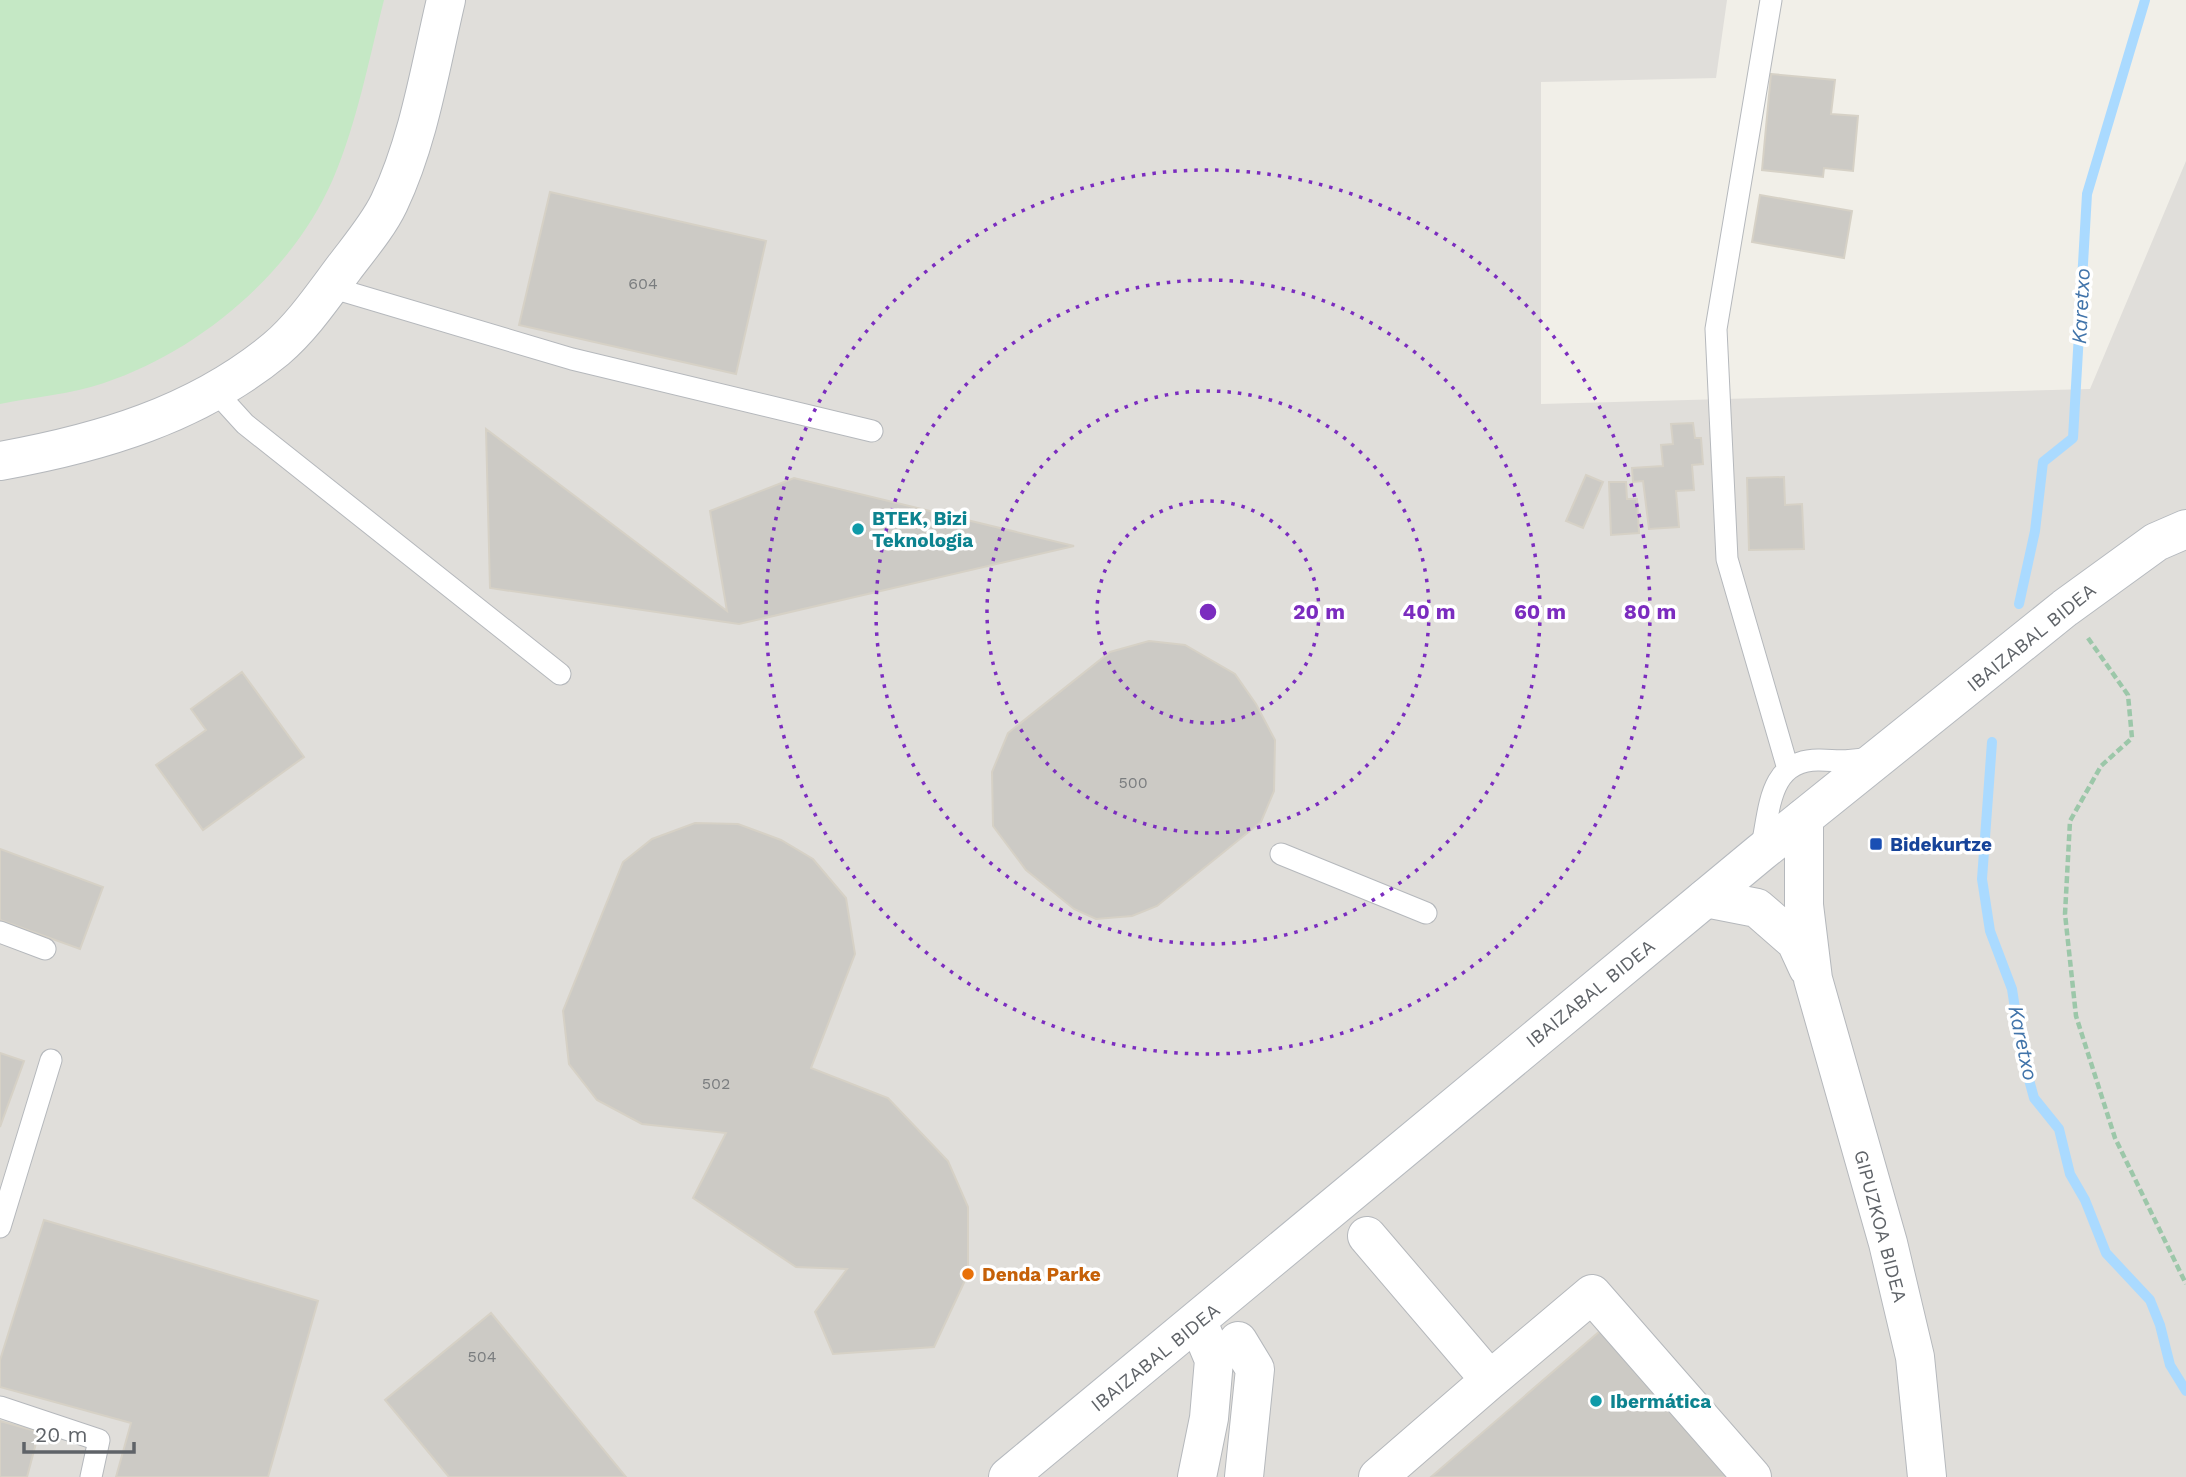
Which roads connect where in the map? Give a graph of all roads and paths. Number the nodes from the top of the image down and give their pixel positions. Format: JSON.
{"nodes":[{"id":1,"x":446,"y":0,"type":"edge"},
{"id":2,"x":1771,"y":0,"type":"edge"},
{"id":3,"x":330,"y":286,"type":"junction"},
{"id":4,"x":215,"y":391,"type":"junction"},
{"id":5,"x":872,"y":431,"type":"dead end"},
{"id":6,"x":0,"y":461,"type":"edge"},
{"id":7,"x":2186,"y":529,"type":"edge"},
{"id":8,"x":2088,"y":638,"type":"dead end"},
{"id":9,"x":560,"y":674,"type":"dead end"},
{"id":10,"x":1890,"y":751,"type":"junction"},
{"id":11,"x":1788,"y":769,"type":"junction"},
{"id":12,"x":1804,"y":818,"type":"junction"},
{"id":13,"x":1760,"y":853,"type":"junction"},
{"id":14,"x":1281,"y":854,"type":"dead end"},
{"id":15,"x":1706,"y":898,"type":"junction"},
{"id":16,"x":1426,"y":914,"type":"dead end"},
{"id":17,"x":0,"y":932,"type":"edge"},
{"id":18,"x":45,"y":949,"type":"dead end"},
{"id":19,"x":1813,"y":979,"type":"junction"},
{"id":20,"x":51,"y":1060,"type":"dead end"},
{"id":21,"x":0,"y":1227,"type":"edge"},
{"id":22,"x":1367,"y":1236,"type":"dead end"},
{"id":23,"x":2186,"y":1284,"type":"edge"},
{"id":24,"x":1198,"y":1322,"type":"junction"},
{"id":25,"x":1238,"y":1341,"type":"dead end"},
{"id":26,"x":1490,"y":1380,"type":"junction"},
{"id":27,"x":0,"y":1407,"type":"edge"},
{"id":28,"x":91,"y":1477,"type":"edge"},
{"id":29,"x":1008,"y":1477,"type":"edge"},
{"id":30,"x":1197,"y":1477,"type":"edge"},
{"id":31,"x":1244,"y":1477,"type":"edge"},
{"id":32,"x":1378,"y":1477,"type":"edge"},
{"id":33,"x":1752,"y":1477,"type":"edge"},
{"id":34,"x":1927,"y":1477,"type":"edge"}],
"edges":[{"from":1,"to":3,"type":"street"},
{"from":2,"to":11,"type":"lane"},
{"from":3,"to":4,"type":"street"},
{"from":3,"to":5,"type":"lane"},
{"from":4,"to":6,"type":"street"},
{"from":4,"to":9,"type":"lane"},
{"from":7,"to":10,"type":"street","name":"IBAIZABAL BIDEA"},
{"from":8,"to":23,"type":"path"},
{"from":10,"to":11,"type":"lane"},
{"from":10,"to":12,"type":"street","name":"IBAIZABAL BIDEA"},
{"from":11,"to":13,"type":"lane"},
{"from":12,"to":13,"type":"street","name":"IBAIZABAL BIDEA"},
{"from":12,"to":19,"type":"street","name":"GIPUZKOA BIDEA"},
{"from":13,"to":15,"type":"street","name":"IBAIZABAL BIDEA"},
{"from":14,"to":16,"type":"lane"},
{"from":15,"to":19,"type":"street","name":"GIPUZKOA BIDEA"},
{"from":15,"to":24,"type":"street","name":"IBAIZABAL BIDEA"},
{"from":17,"to":18,"type":"lane"},
{"from":19,"to":34,"type":"street","name":"GIPUZKOA BIDEA"},
{"from":20,"to":21,"type":"lane"},
{"from":22,"to":26,"type":"street"},
{"from":24,"to":29,"type":"street","name":"IBAIZABAL BIDEA"},
{"from":24,"to":30,"type":"street"},
{"from":25,"to":31,"type":"street"},
{"from":26,"to":32,"type":"street"},
{"from":26,"to":33,"type":"street"},
{"from":27,"to":28,"type":"lane"}]}
